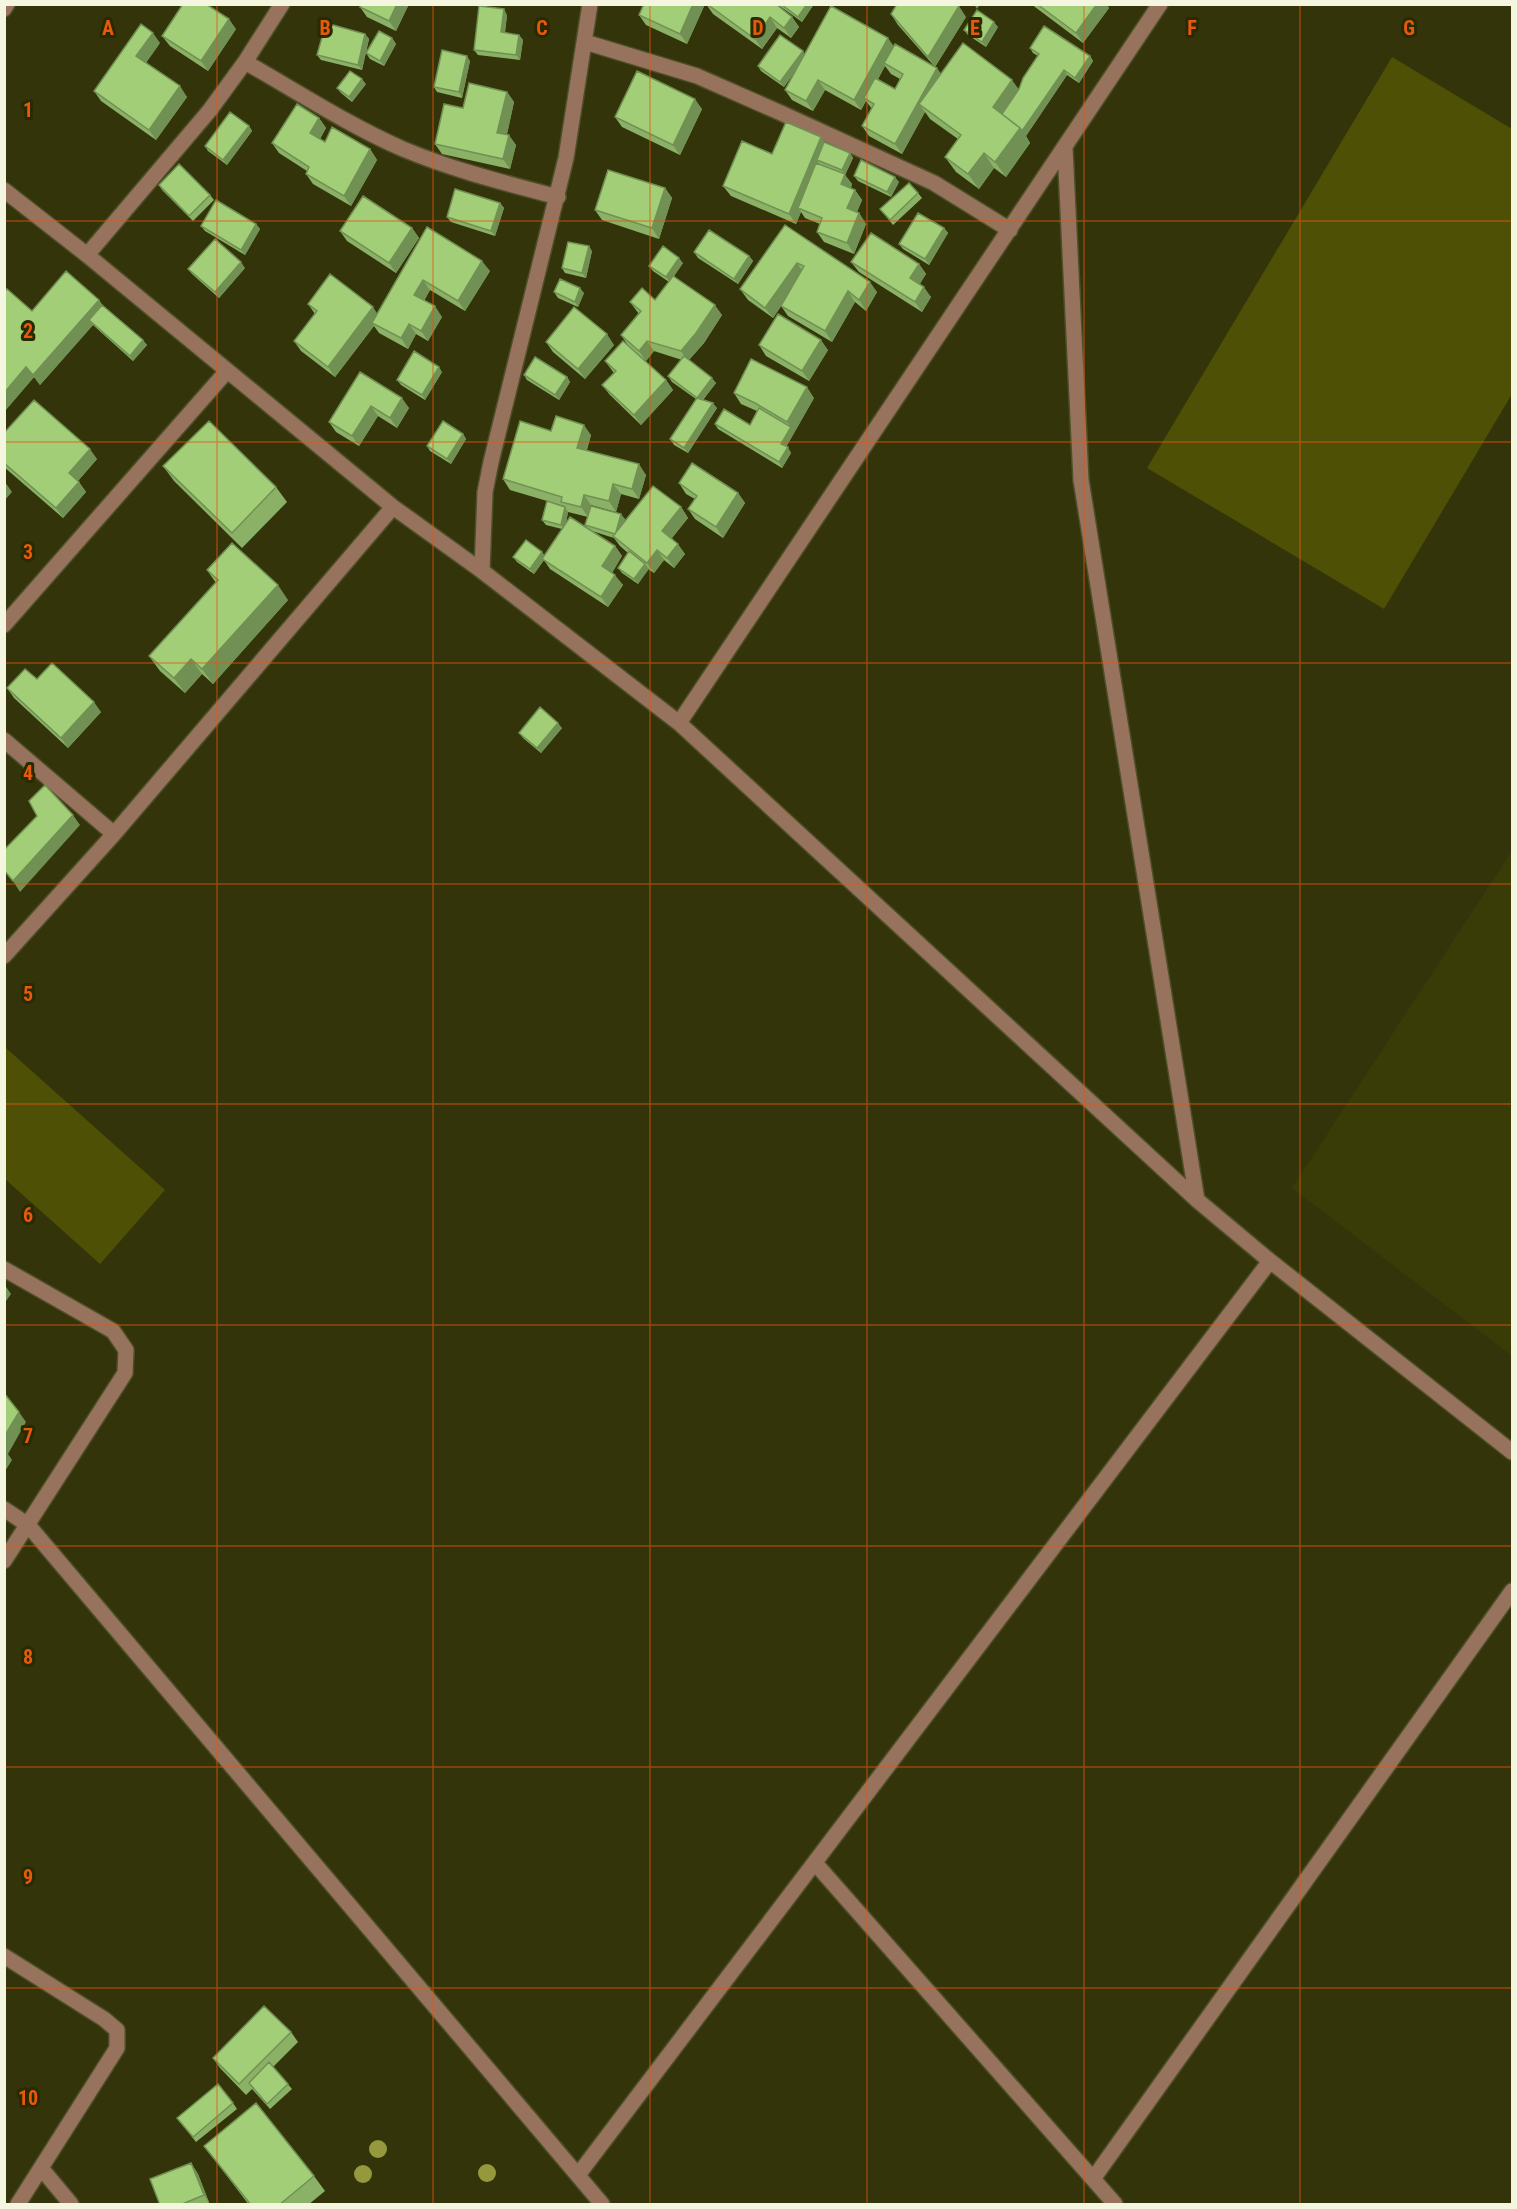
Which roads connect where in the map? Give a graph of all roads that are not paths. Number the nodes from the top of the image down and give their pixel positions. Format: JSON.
{"nodes":[{"id":1,"x":7,"y":4,"type":"edge"},
{"id":2,"x":282,"y":4,"type":"edge"},
{"id":3,"x":590,"y":4,"type":"edge"},
{"id":4,"x":1160,"y":4,"type":"edge"},
{"id":5,"x":4,"y":9,"type":"edge"},
{"id":6,"x":585,"y":42,"type":"junction"},
{"id":7,"x":245,"y":62,"type":"junction"},
{"id":8,"x":1065,"y":148,"type":"junction"},
{"id":9,"x":4,"y":190,"type":"edge"},
{"id":10,"x":558,"y":197,"type":"junction"},
{"id":11,"x":1010,"y":230,"type":"junction"},
{"id":12,"x":87,"y":255,"type":"junction"},
{"id":13,"x":227,"y":371,"type":"junction"},
{"id":14,"x":393,"y":507,"type":"junction"},
{"id":15,"x":482,"y":571,"type":"junction"},
{"id":16,"x":4,"y":625,"type":"edge"},
{"id":17,"x":679,"y":723,"type":"junction"},
{"id":18,"x":4,"y":740,"type":"edge"},
{"id":19,"x":114,"y":834,"type":"junction"},
{"id":20,"x":4,"y":956,"type":"edge"},
{"id":21,"x":1197,"y":1200,"type":"junction"},
{"id":22,"x":1270,"y":1261,"type":"junction"},
{"id":23,"x":4,"y":1269,"type":"edge"},
{"id":24,"x":1512,"y":1452,"type":"edge"},
{"id":25,"x":4,"y":1509,"type":"edge"},
{"id":26,"x":28,"y":1525,"type":"junction"},
{"id":27,"x":4,"y":1561,"type":"edge"},
{"id":28,"x":1512,"y":1591,"type":"edge"},
{"id":29,"x":815,"y":1863,"type":"junction"},
{"id":30,"x":4,"y":1956,"type":"edge"},
{"id":31,"x":41,"y":2168,"type":"junction"},
{"id":32,"x":578,"y":2175,"type":"junction"},
{"id":33,"x":1093,"y":2179,"type":"junction"},
{"id":34,"x":18,"y":2205,"type":"edge"},
{"id":35,"x":71,"y":2205,"type":"edge"},
{"id":36,"x":602,"y":2205,"type":"edge"},
{"id":37,"x":1115,"y":2205,"type":"edge"}],
"edges":[{"from":1,"to":5,"type":"street"},
{"from":2,"to":7,"type":"street"},
{"from":3,"to":6,"type":"street"},
{"from":4,"to":8,"type":"street"},
{"from":6,"to":10,"type":"street"},
{"from":6,"to":11,"type":"street"},
{"from":7,"to":10,"type":"street"},
{"from":7,"to":12,"type":"street"},
{"from":8,"to":11,"type":"street"},
{"from":8,"to":21,"type":"street"},
{"from":9,"to":12,"type":"street"},
{"from":10,"to":15,"type":"street"},
{"from":11,"to":17,"type":"street"},
{"from":12,"to":13,"type":"street"},
{"from":13,"to":14,"type":"street"},
{"from":13,"to":16,"type":"street"},
{"from":14,"to":15,"type":"street"},
{"from":14,"to":19,"type":"street"},
{"from":15,"to":17,"type":"street"},
{"from":17,"to":21,"type":"street"},
{"from":18,"to":19,"type":"street"},
{"from":19,"to":20,"type":"street"},
{"from":21,"to":22,"type":"street"},
{"from":22,"to":24,"type":"street"},
{"from":22,"to":29,"type":"street"},
{"from":23,"to":26,"type":"street"},
{"from":25,"to":26,"type":"street"},
{"from":26,"to":27,"type":"street"},
{"from":26,"to":32,"type":"street"},
{"from":28,"to":33,"type":"street"},
{"from":29,"to":32,"type":"street"},
{"from":29,"to":33,"type":"street"},
{"from":30,"to":31,"type":"street"},
{"from":31,"to":34,"type":"street"},
{"from":31,"to":35,"type":"street"},
{"from":32,"to":36,"type":"street"},
{"from":33,"to":37,"type":"street"}]}
